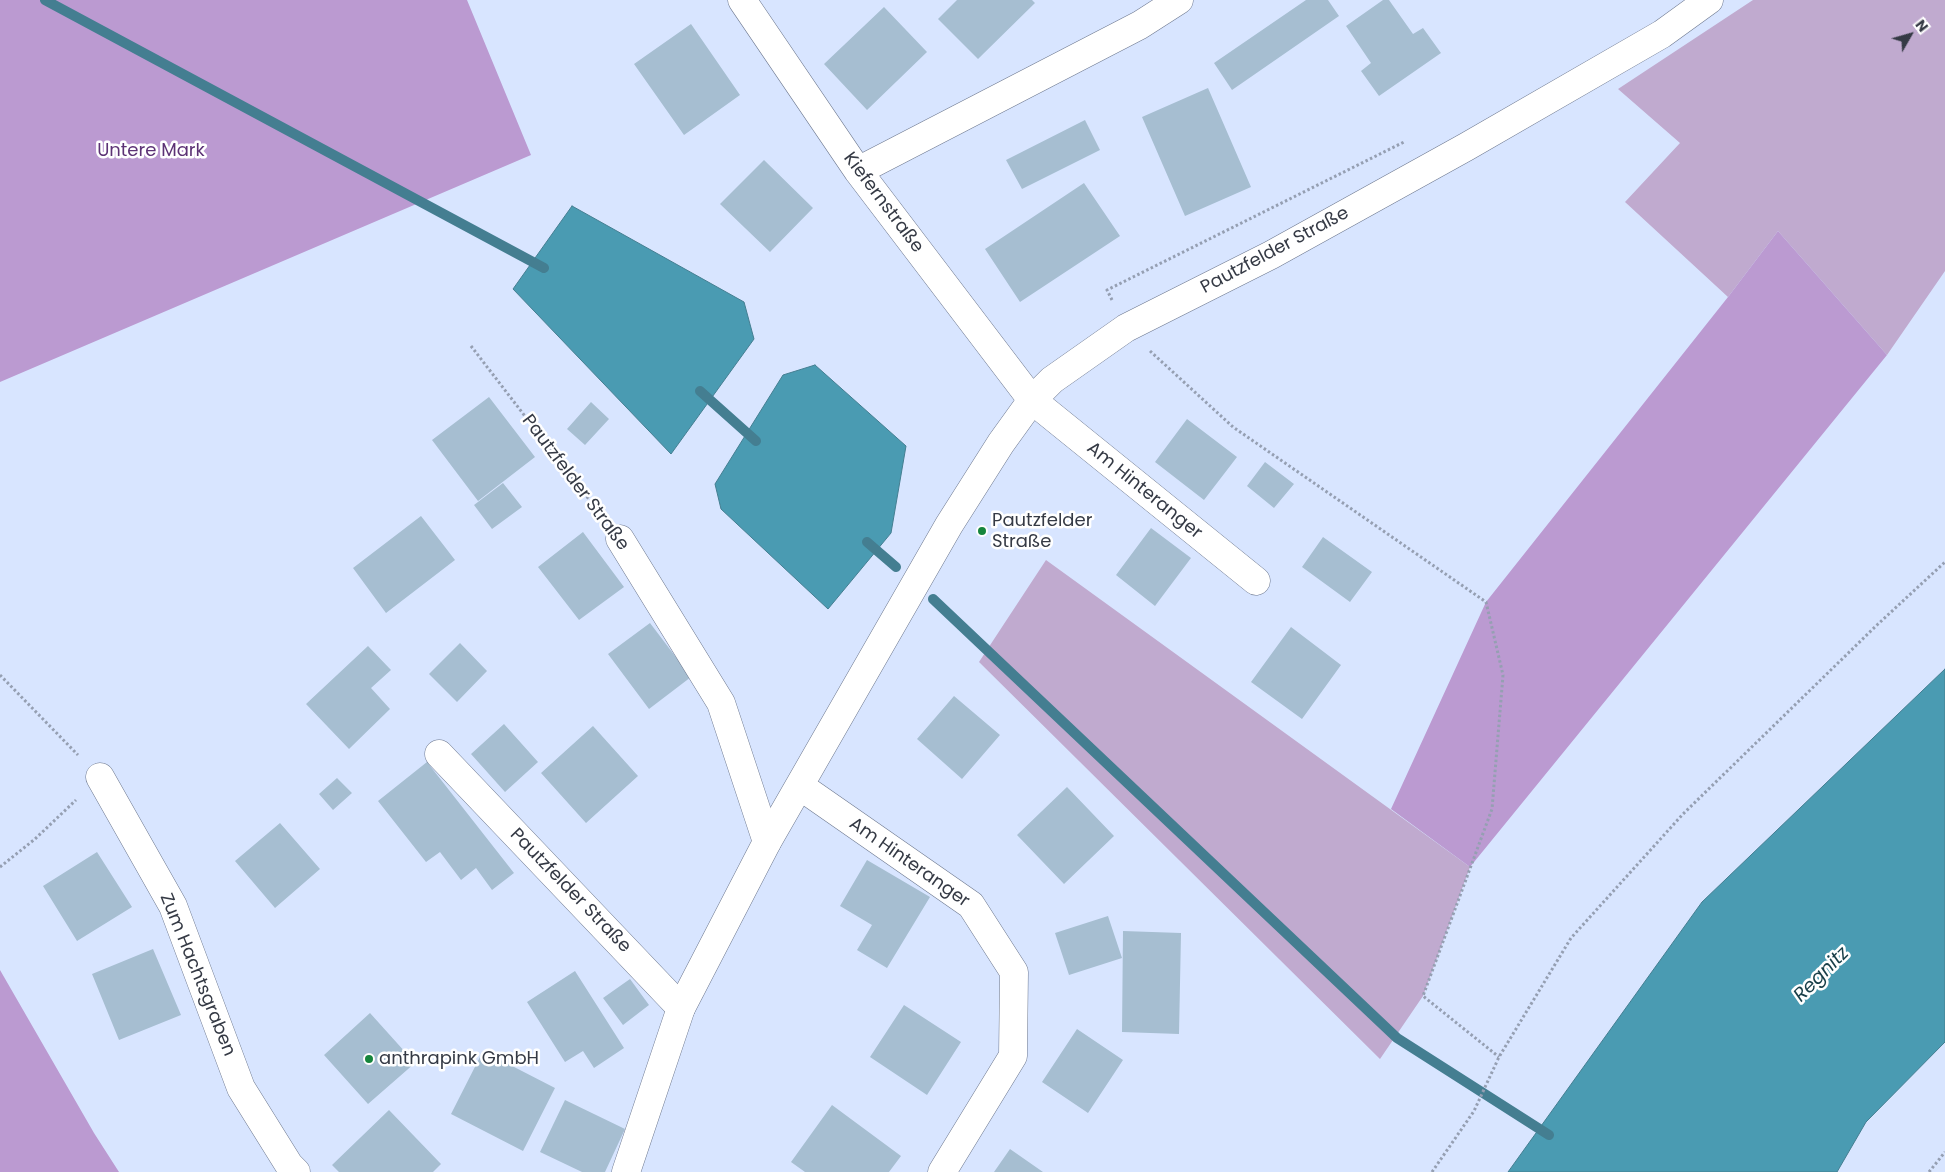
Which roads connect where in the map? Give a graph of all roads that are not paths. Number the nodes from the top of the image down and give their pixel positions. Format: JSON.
{"nodes":[{"id":1,"x":742,"y":0,"type":"edge"},
{"id":2,"x":1179,"y":0,"type":"edge"},
{"id":3,"x":1710,"y":0,"type":"edge"},
{"id":4,"x":1140,"y":12,"type":"edge"},
{"id":5,"x":858,"y":171,"type":"junction"},
{"id":6,"x":1032,"y":400,"type":"junction"},
{"id":7,"x":620,"y":539,"type":"road end"},
{"id":8,"x":1256,"y":582,"type":"dead end"},
{"id":9,"x":439,"y":754,"type":"dead end"},
{"id":10,"x":100,"y":777,"type":"road end"},
{"id":11,"x":800,"y":786,"type":"junction"},
{"id":12,"x":767,"y":842,"type":"junction"},
{"id":13,"x":681,"y":1008,"type":"junction"},
{"id":14,"x":296,"y":1172,"type":"edge"},
{"id":15,"x":626,"y":1172,"type":"edge"},
{"id":16,"x":942,"y":1172,"type":"edge"}],
"edges":[{"from":1,"to":5,"type":"street","name":"Kiefernstraße"},
{"from":2,"to":4,"type":"street"},
{"from":3,"to":6,"type":"street","name":"Pautzfelder Straße"},
{"from":4,"to":5,"type":"street"},
{"from":5,"to":6,"type":"street","name":"Kiefernstraße"},
{"from":6,"to":8,"type":"street","name":"Am Hinteranger"},
{"from":6,"to":11,"type":"street","name":"Pautzfelder Straße"},
{"from":7,"to":12,"type":"street","name":"Pautzfelder Straße"},
{"from":9,"to":13,"type":"street","name":"Pautzfelder Straße"},
{"from":10,"to":14,"type":"street","name":"Zum Hachtsgraben"},
{"from":11,"to":12,"type":"street","name":"Pautzfelder Straße"},
{"from":11,"to":16,"type":"street","name":"Am Hinteranger"},
{"from":12,"to":13,"type":"street","name":"Pautzfelder Straße"},
{"from":13,"to":15,"type":"street","name":"Pautzfelder Straße"}]}
